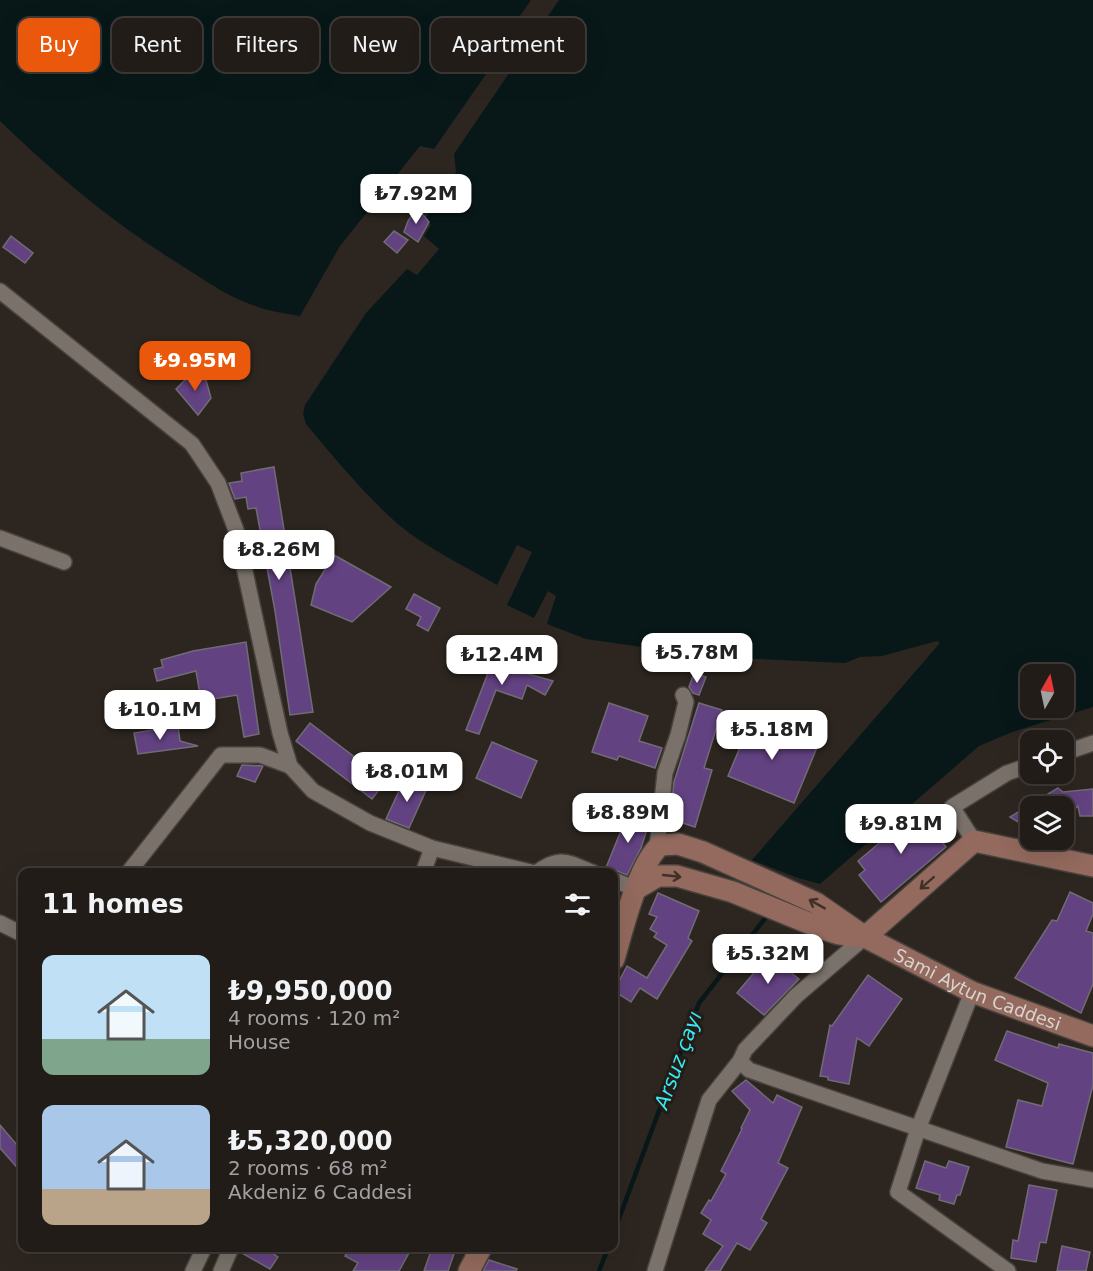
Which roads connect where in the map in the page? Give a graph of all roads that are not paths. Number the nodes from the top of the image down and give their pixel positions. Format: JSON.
{"nodes":[{"id":1,"x":0,"y":291,"type":"edge"},
{"id":2,"x":0,"y":538,"type":"edge"},
{"id":3,"x":64,"y":562,"type":"dead end"},
{"id":4,"x":683,"y":695,"type":"dead end"},
{"id":5,"x":1093,"y":743,"type":"edge"},
{"id":6,"x":1074,"y":750,"type":"edge"},
{"id":7,"x":290,"y":766,"type":"junction"},
{"id":8,"x":1020,"y":768,"type":"edge"},
{"id":9,"x":974,"y":841,"type":"junction"},
{"id":10,"x":432,"y":848,"type":"junction"},
{"id":11,"x":657,"y":848,"type":"junction"},
{"id":12,"x":1093,"y":866,"type":"edge"},
{"id":13,"x":132,"y":868,"type":"edge"},
{"id":14,"x":425,"y":868,"type":"edge"},
{"id":15,"x":515,"y":868,"type":"edge"},
{"id":16,"x":543,"y":868,"type":"edge"},
{"id":17,"x":581,"y":868,"type":"edge"},
{"id":18,"x":618,"y":882,"type":"edge"},
{"id":19,"x":636,"y":889,"type":"junction"},
{"id":20,"x":0,"y":923,"type":"edge"},
{"id":21,"x":18,"y":932,"type":"edge"},
{"id":22,"x":865,"y":937,"type":"junction"},
{"id":23,"x":618,"y":946,"type":"edge"},
{"id":24,"x":972,"y":992,"type":"junction"},
{"id":25,"x":1093,"y":1036,"type":"edge"},
{"id":26,"x":740,"y":1061,"type":"junction"},
{"id":27,"x":918,"y":1130,"type":"junction"},
{"id":28,"x":1093,"y":1180,"type":"edge"},
{"id":29,"x":202,"y":1252,"type":"edge"},
{"id":30,"x":229,"y":1252,"type":"edge"},
{"id":31,"x":479,"y":1252,"type":"edge"},
{"id":32,"x":193,"y":1271,"type":"edge"},
{"id":33,"x":221,"y":1271,"type":"edge"},
{"id":34,"x":469,"y":1271,"type":"edge"},
{"id":35,"x":655,"y":1271,"type":"edge"},
{"id":36,"x":1008,"y":1271,"type":"edge"}],
"edges":[{"from":1,"to":7,"type":"street"},
{"from":2,"to":3,"type":"street"},
{"from":4,"to":11,"type":"street"},
{"from":5,"to":6,"type":"street"},
{"from":7,"to":10,"type":"street"},
{"from":7,"to":13,"type":"street"},
{"from":8,"to":9,"type":"street"},
{"from":9,"to":12,"type":"main road"},
{"from":9,"to":22,"type":"main road","one_way":true},
{"from":10,"to":14,"type":"street"},
{"from":10,"to":15,"type":"street"},
{"from":11,"to":19,"type":"main road"},
{"from":22,"to":11,"type":"main road","one_way":true},
{"from":16,"to":17,"type":"street"},
{"from":18,"to":19,"type":"street"},
{"from":19,"to":22,"type":"main road","one_way":true},
{"from":19,"to":23,"type":"main road"},
{"from":20,"to":21,"type":"street"},
{"from":22,"to":24,"type":"main road","name":"Sami Aytun Caddesi"},
{"from":22,"to":26,"type":"street"},
{"from":24,"to":25,"type":"main road","name":"Sami Aytun Caddesi"},
{"from":24,"to":27,"type":"street"},
{"from":26,"to":27,"type":"street"},
{"from":26,"to":35,"type":"street"},
{"from":27,"to":28,"type":"street"},
{"from":27,"to":36,"type":"street"},
{"from":29,"to":32,"type":"street"},
{"from":30,"to":33,"type":"street"},
{"from":31,"to":34,"type":"main road"}]}
